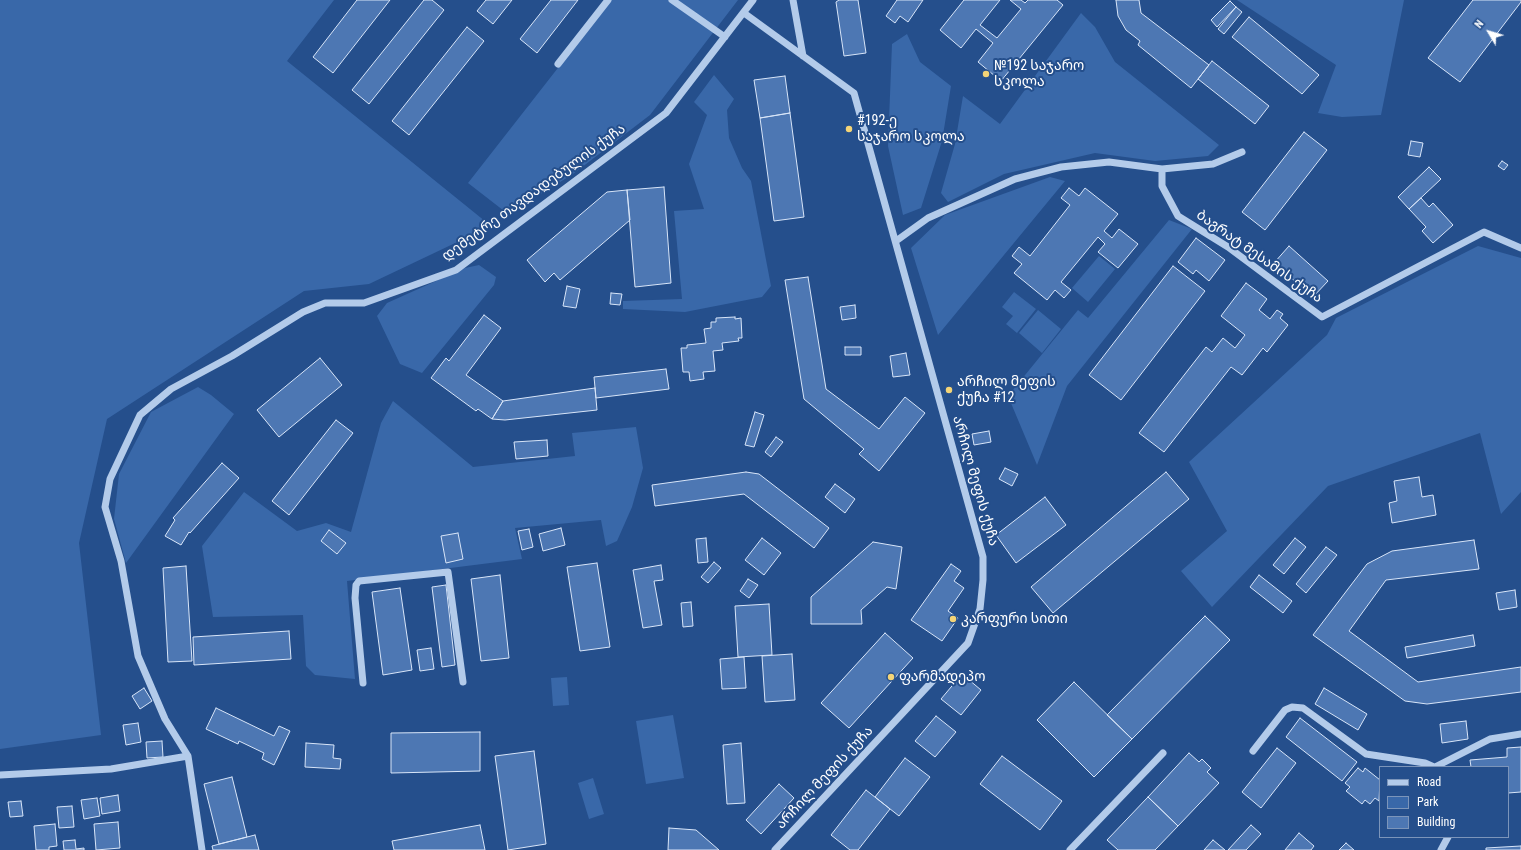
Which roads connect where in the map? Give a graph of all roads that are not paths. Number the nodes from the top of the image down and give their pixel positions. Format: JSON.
{"nodes":[{"id":1,"x":608,"y":0,"type":"edge"},
{"id":2,"x":672,"y":0,"type":"edge"},
{"id":3,"x":753,"y":0,"type":"edge"},
{"id":4,"x":793,"y":0,"type":"edge"},
{"id":5,"x":744,"y":13,"type":"junction"},
{"id":6,"x":725,"y":37,"type":"junction"},
{"id":7,"x":803,"y":56,"type":"junction"},
{"id":8,"x":558,"y":64,"type":"dead end"},
{"id":9,"x":1242,"y":152,"type":"dead end"},
{"id":10,"x":1162,"y":169,"type":"junction"},
{"id":11,"x":896,"y":241,"type":"junction"},
{"id":12,"x":1521,"y":248,"type":"edge"},
{"id":13,"x":463,"y":682,"type":"dead end"},
{"id":14,"x":363,"y":683,"type":"dead end"},
{"id":15,"x":1521,"y":734,"type":"edge"},
{"id":16,"x":1253,"y":751,"type":"dead end"},
{"id":17,"x":1163,"y":753,"type":"dead end"},
{"id":18,"x":188,"y":756,"type":"junction"},
{"id":19,"x":1432,"y":766,"type":"edge"},
{"id":20,"x":1436,"y":766,"type":"edge"},
{"id":21,"x":0,"y":775,"type":"edge"},
{"id":22,"x":1447,"y":838,"type":"edge"},
{"id":23,"x":202,"y":850,"type":"edge"},
{"id":24,"x":775,"y":850,"type":"edge"},
{"id":25,"x":1070,"y":850,"type":"edge"},
{"id":26,"x":1441,"y":850,"type":"edge"}],
"edges":[{"from":1,"to":8,"type":"street"},
{"from":2,"to":6,"type":"street"},
{"from":3,"to":5,"type":"street","name":"დემეტრე თავდადებულის ქუჩა"},
{"from":4,"to":7,"type":"street"},
{"from":5,"to":6,"type":"street","name":"დემეტრე თავდადებულის ქუჩა"},
{"from":5,"to":7,"type":"street","name":"არჩილ მეფის ქუჩა"},
{"from":6,"to":18,"type":"street","name":"დემეტრე თავდადებულის ქუჩა"},
{"from":7,"to":11,"type":"street","name":"არჩილ მეფის ქუჩა"},
{"from":9,"to":10,"type":"street"},
{"from":10,"to":11,"type":"street"},
{"from":10,"to":12,"type":"street","name":"ბაგრატ მესამის ქუჩა"},
{"from":11,"to":24,"type":"street","name":"არჩილ მეფის ქუჩა"},
{"from":13,"to":14,"type":"street"},
{"from":15,"to":20,"type":"street"},
{"from":16,"to":19,"type":"street"},
{"from":17,"to":25,"type":"street"},
{"from":18,"to":21,"type":"street"},
{"from":18,"to":23,"type":"street","name":"დემეტრე თავდადებულის ქუჩა"},
{"from":22,"to":26,"type":"street"}]}
